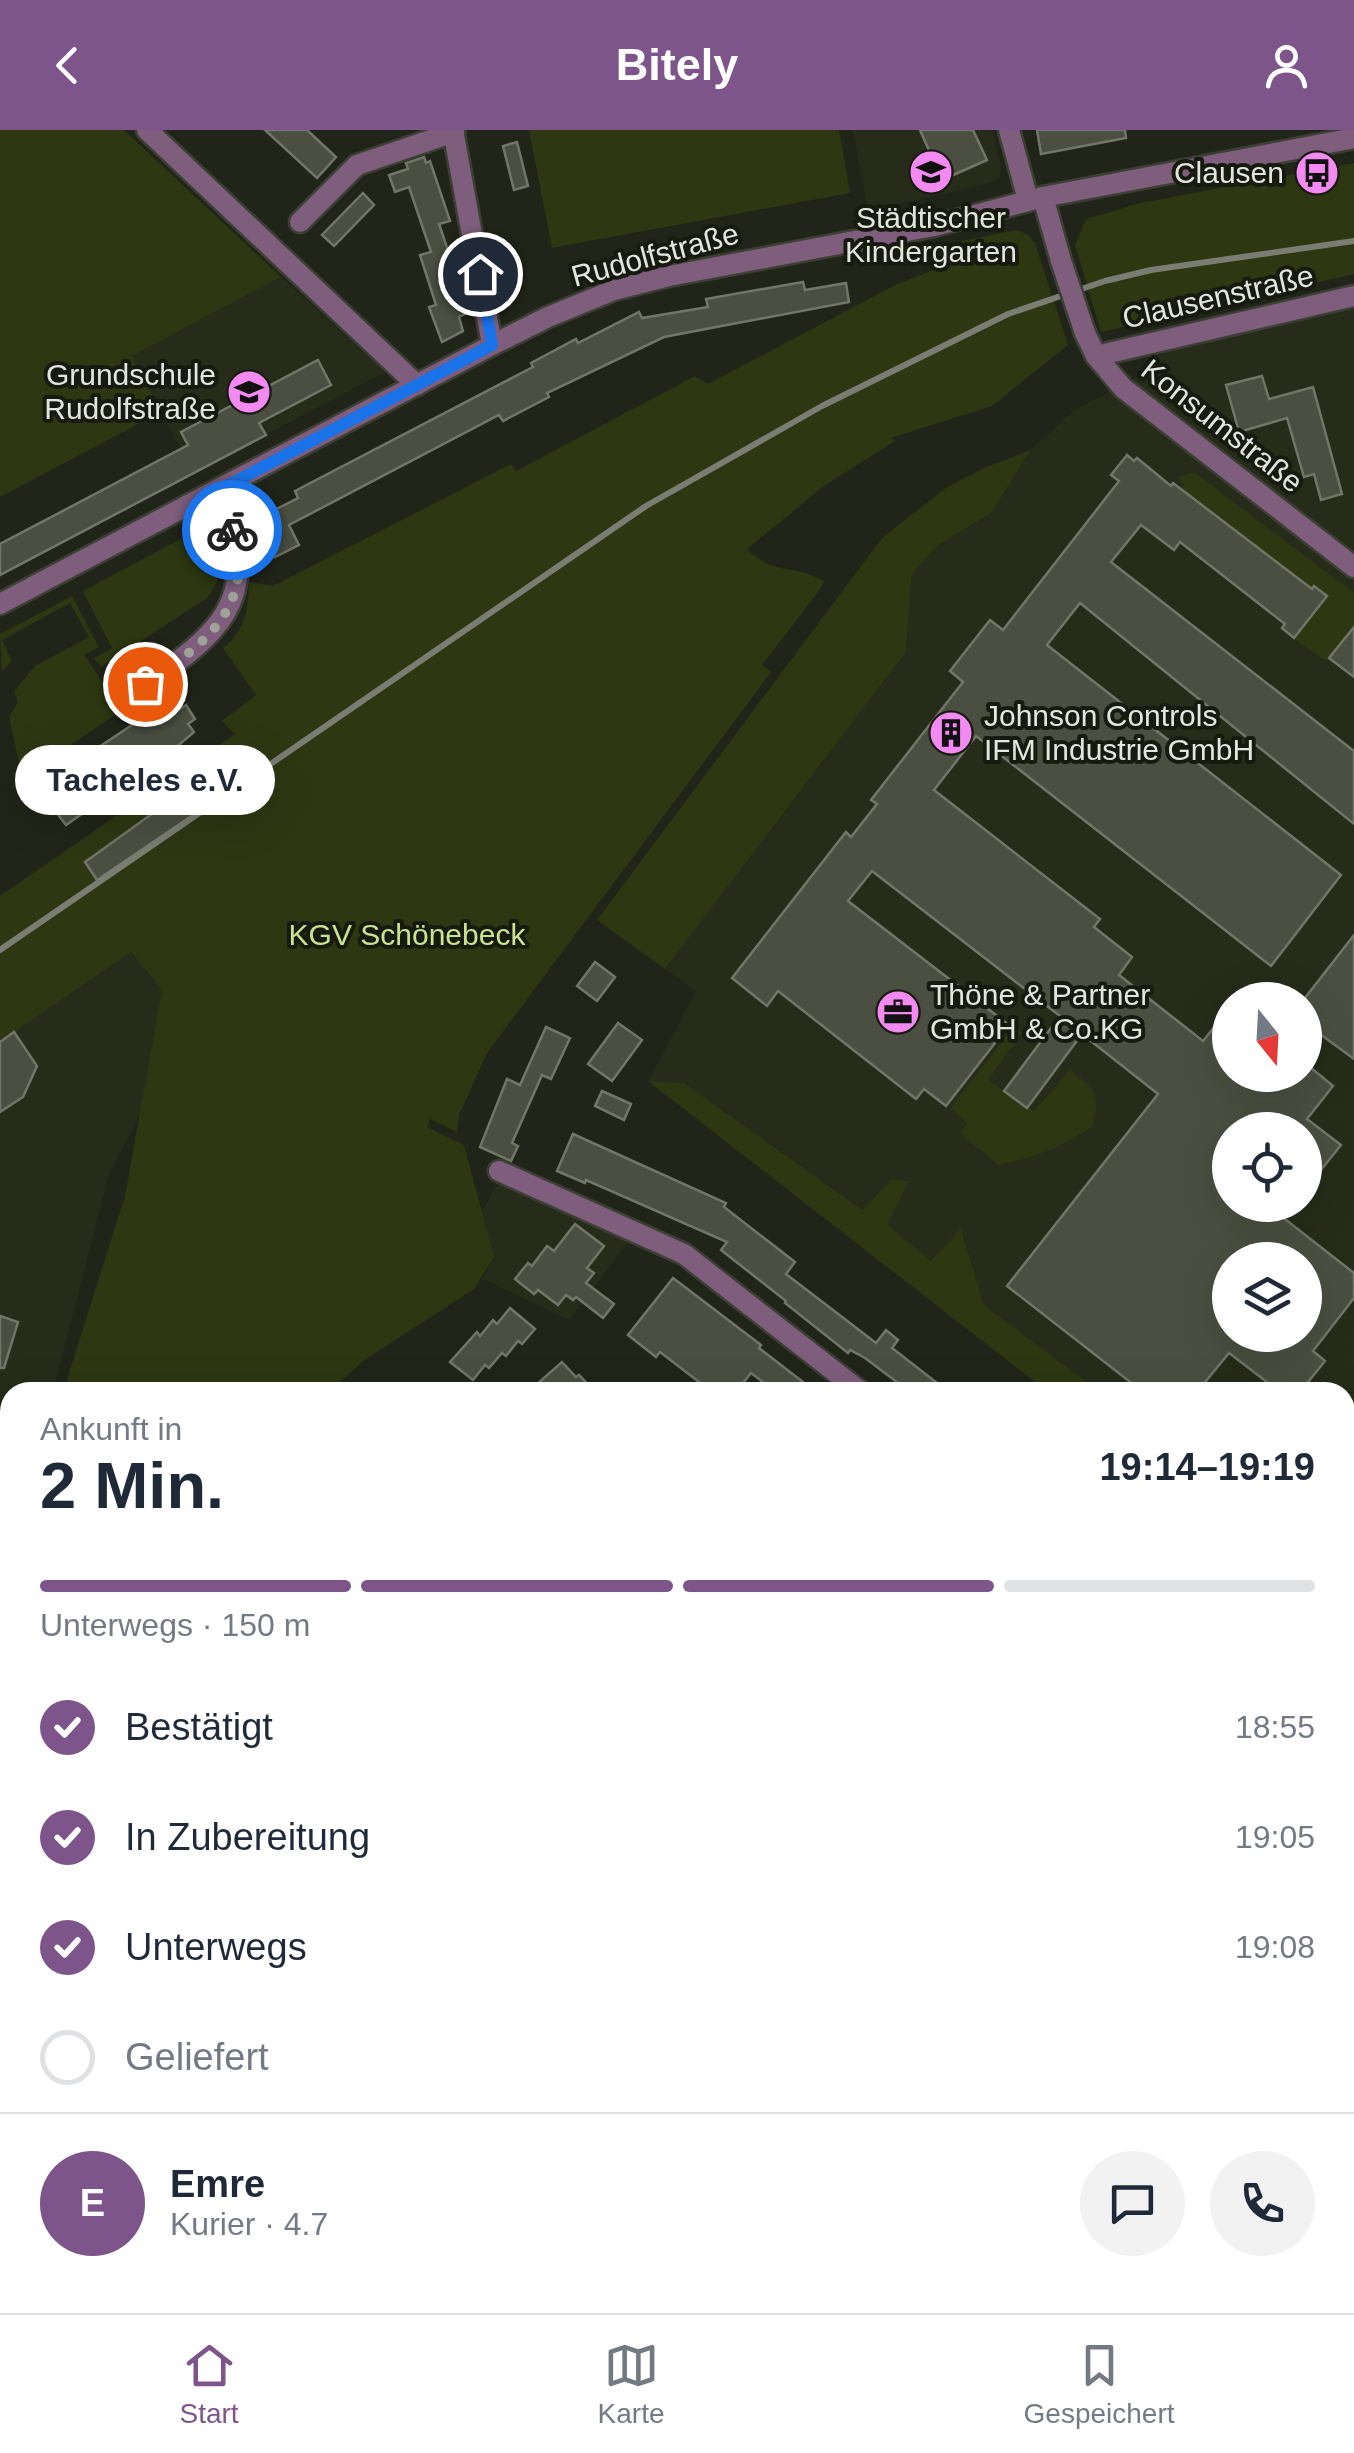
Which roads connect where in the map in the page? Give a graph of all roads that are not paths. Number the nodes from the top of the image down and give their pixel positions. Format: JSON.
{"nodes":[{"id":1,"x":147,"y":130,"type":"edge"},
{"id":2,"x":1009,"y":130,"type":"edge"},
{"id":3,"x":453,"y":131,"type":"edge"},
{"id":4,"x":1354,"y":138,"type":"edge"},
{"id":5,"x":1035,"y":198,"type":"junction"},
{"id":6,"x":300,"y":222,"type":"dead end"},
{"id":7,"x":1354,"y":296,"type":"edge"},
{"id":8,"x":492,"y":345,"type":"junction"},
{"id":9,"x":1096,"y":356,"type":"junction"},
{"id":10,"x":418,"y":385,"type":"junction"},
{"id":11,"x":216,"y":492,"type":"junction"},
{"id":12,"x":1354,"y":567,"type":"edge"},
{"id":13,"x":0,"y":604,"type":"edge"},
{"id":14,"x":120,"y":700,"type":"dead end"},
{"id":15,"x":499,"y":1171,"type":"dead end"},
{"id":16,"x":848,"y":1382,"type":"edge"}],
"edges":[{"from":1,"to":10,"type":"street"},
{"from":2,"to":5,"type":"street"},
{"from":3,"to":6,"type":"street"},
{"from":3,"to":8,"type":"street"},
{"from":4,"to":5,"type":"street","name":"Rudolfstraße"},
{"from":5,"to":8,"type":"street","name":"Rudolfstraße"},
{"from":5,"to":9,"type":"street","name":"Konsumstraße","bridge":true},
{"from":7,"to":9,"type":"street","name":"Clausenstraße"},
{"from":8,"to":10,"type":"street","name":"Rudolfstraße"},
{"from":9,"to":12,"type":"street","name":"Konsumstraße"},
{"from":10,"to":11,"type":"street","name":"Rudolfstraße"},
{"from":11,"to":13,"type":"street","name":"Rudolfstraße"},
{"from":11,"to":14,"type":"street"},
{"from":15,"to":16,"type":"street"}]}
